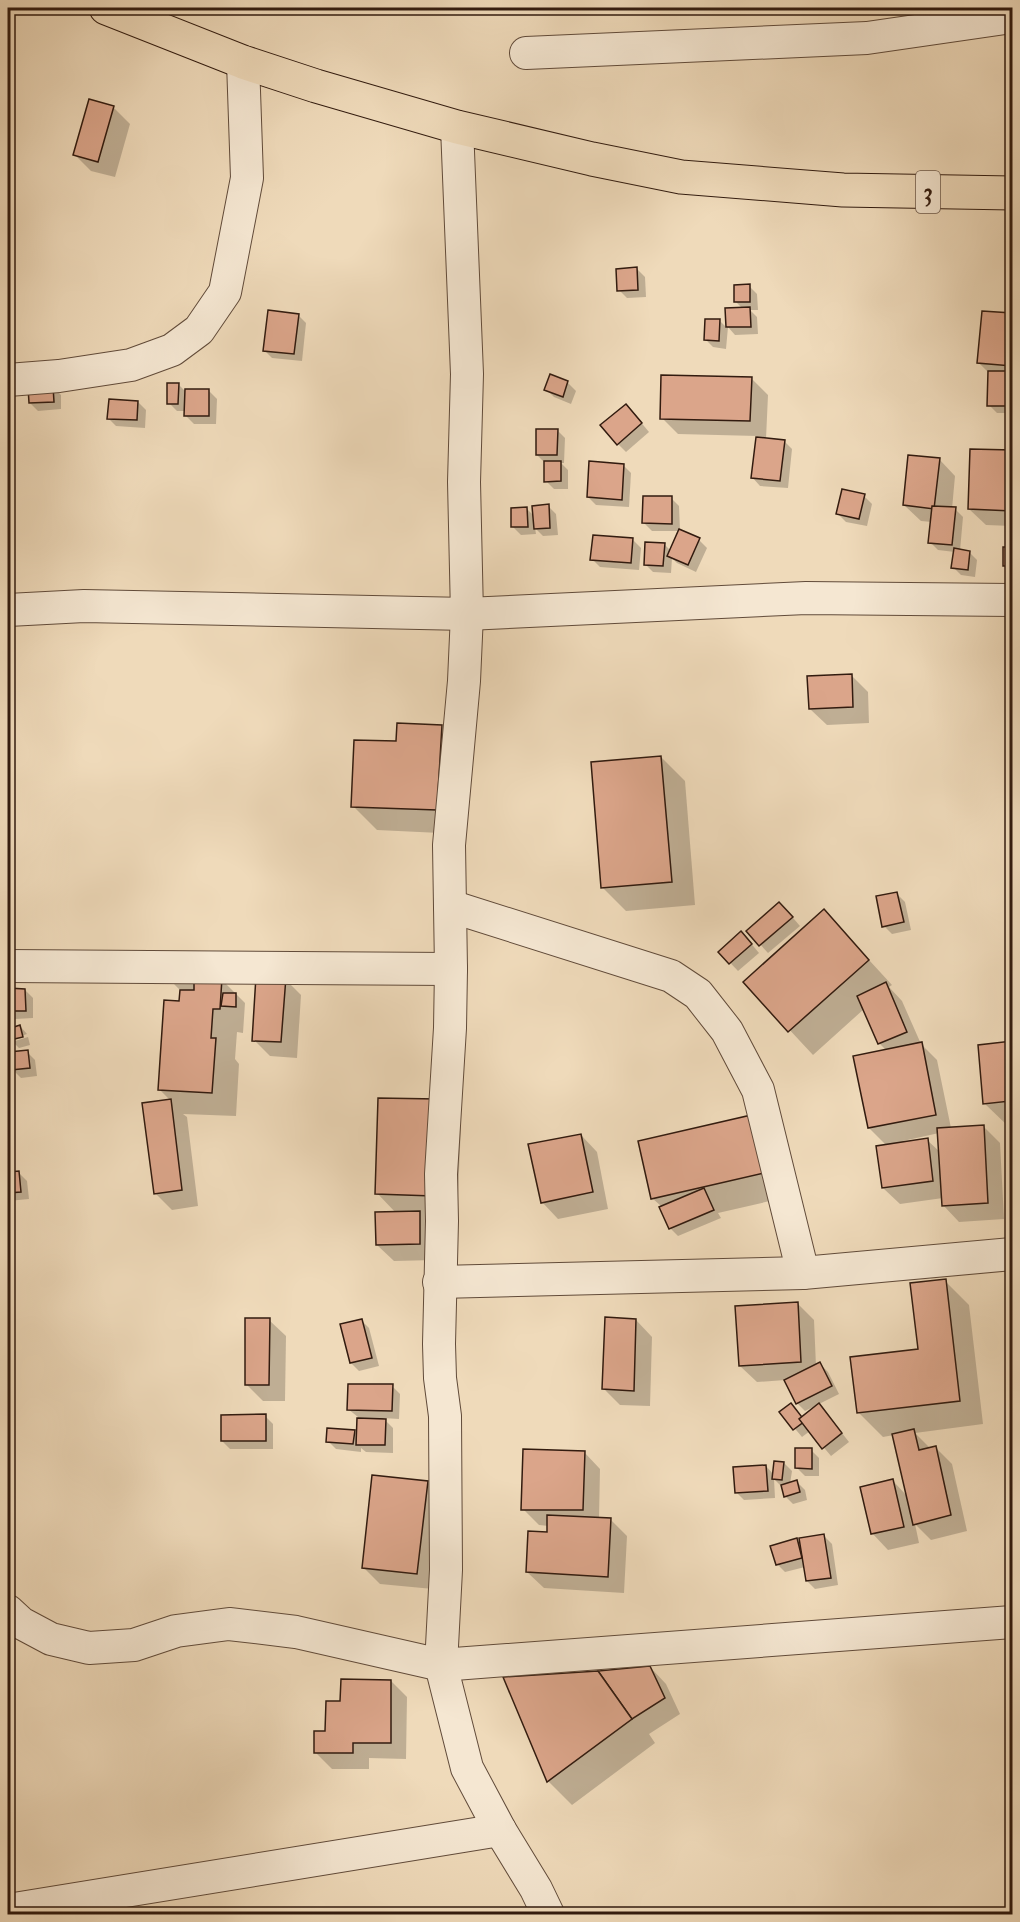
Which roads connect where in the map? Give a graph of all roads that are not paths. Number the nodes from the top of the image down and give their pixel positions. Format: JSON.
{"nodes":[{"id":1,"x":119,"y":10,"type":"edge"},
{"id":2,"x":1012,"y":17,"type":"edge"},
{"id":3,"x":526,"y":53,"type":"dead end"},
{"id":4,"x":243,"y":62,"type":"junction"},
{"id":5,"x":457,"y":127,"type":"junction"},
{"id":6,"x":1012,"y":193,"type":"edge"},
{"id":7,"x":8,"y":380,"type":"edge"},
{"id":8,"x":1012,"y":600,"type":"edge"},
{"id":9,"x":8,"y":610,"type":"edge"},
{"id":10,"x":467,"y":614,"type":"junction"},
{"id":11,"x":450,"y":906,"type":"junction"},
{"id":12,"x":8,"y":966,"type":"edge"},
{"id":13,"x":451,"y":969,"type":"junction"},
{"id":14,"x":1012,"y":1254,"type":"edge"},
{"id":15,"x":803,"y":1273,"type":"junction"},
{"id":16,"x":439,"y":1282,"type":"junction"},
{"id":17,"x":8,"y":1611,"type":"edge"},
{"id":18,"x":1012,"y":1622,"type":"edge"},
{"id":19,"x":441,"y":1665,"type":"junction"},
{"id":20,"x":500,"y":1830,"type":"junction"},
{"id":21,"x":8,"y":1910,"type":"edge"},
{"id":22,"x":548,"y":1914,"type":"edge"}],
"edges":[{"from":1,"to":4,"type":"highway"},
{"from":2,"to":3,"type":"street"},
{"from":4,"to":5,"type":"highway"},
{"from":4,"to":7,"type":"street"},
{"from":5,"to":6,"type":"highway","number":"3"},
{"from":5,"to":10,"type":"street"},
{"from":8,"to":10,"type":"street"},
{"from":9,"to":10,"type":"street"},
{"from":10,"to":11,"type":"street"},
{"from":11,"to":13,"type":"street"},
{"from":11,"to":15,"type":"street"},
{"from":12,"to":13,"type":"street"},
{"from":13,"to":16,"type":"street"},
{"from":14,"to":15,"type":"street"},
{"from":15,"to":16,"type":"street"},
{"from":16,"to":19,"type":"street"},
{"from":17,"to":19,"type":"street"},
{"from":18,"to":19,"type":"street"},
{"from":19,"to":20,"type":"street"},
{"from":20,"to":21,"type":"street"},
{"from":20,"to":22,"type":"street"}]}
